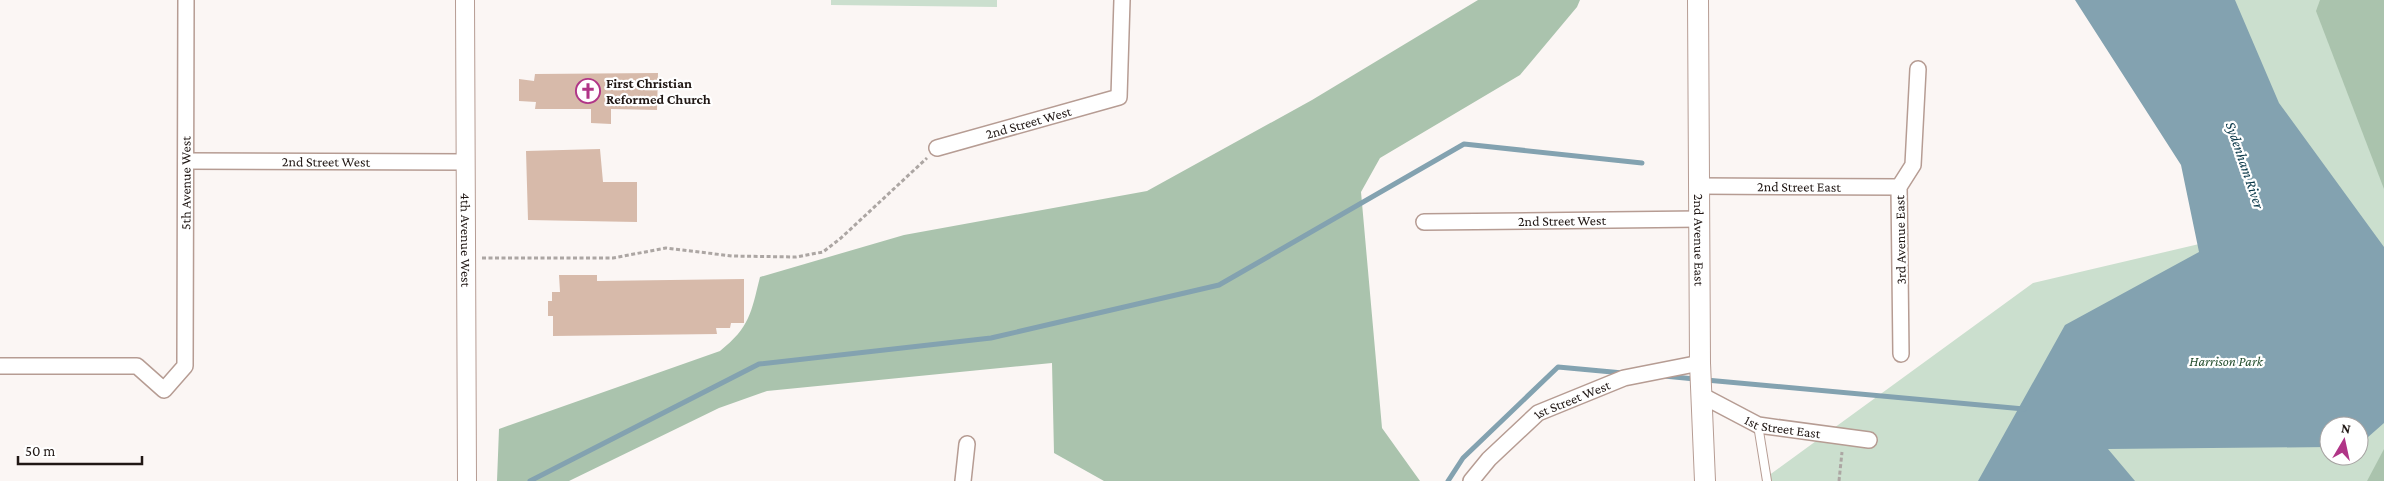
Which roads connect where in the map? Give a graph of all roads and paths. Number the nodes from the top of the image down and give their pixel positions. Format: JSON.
{"nodes":[{"id":1,"x":186,"y":0,"type":"edge"},
{"id":2,"x":465,"y":0,"type":"edge"},
{"id":3,"x":1122,"y":0,"type":"edge"},
{"id":4,"x":1698,"y":0,"type":"edge"},
{"id":5,"x":1918,"y":69,"type":"dead end"},
{"id":6,"x":937,"y":148,"type":"joint"},
{"id":7,"x":186,"y":162,"type":"junction"},
{"id":8,"x":466,"y":162,"type":"junction"},
{"id":9,"x":1700,"y":186,"type":"junction"},
{"id":10,"x":1899,"y":186,"type":"junction"},
{"id":11,"x":1700,"y":219,"type":"junction"},
{"id":12,"x":1424,"y":222,"type":"dead end"},
{"id":13,"x":466,"y":258,"type":"junction"},
{"id":14,"x":1901,"y":354,"type":"dead end"},
{"id":15,"x":1700,"y":363,"type":"junction"},
{"id":16,"x":0,"y":366,"type":"edge"},
{"id":17,"x":1701,"y":395,"type":"junction"},
{"id":18,"x":1758,"y":425,"type":"junction"},
{"id":19,"x":1843,"y":436,"type":"junction"},
{"id":20,"x":1869,"y":440,"type":"dead end"},
{"id":21,"x":967,"y":444,"type":"dead end"},
{"id":22,"x":467,"y":481,"type":"edge"},
{"id":23,"x":963,"y":481,"type":"edge"},
{"id":24,"x":1471,"y":481,"type":"edge"},
{"id":25,"x":1705,"y":481,"type":"edge"},
{"id":26,"x":1767,"y":481,"type":"edge"},
{"id":27,"x":1839,"y":481,"type":"edge"}],
"edges":[{"from":1,"to":7,"type":"street","name":"5th Avenue West"},
{"from":2,"to":8,"type":"street","name":"4th Avenue West"},
{"from":3,"to":6,"type":"street","name":"2nd Street West"},
{"from":4,"to":9,"type":"main road","name":"2nd Avenue East"},
{"from":5,"to":10,"type":"street","name":"3rd Avenue East"},
{"from":6,"to":13,"type":"path"},
{"from":7,"to":8,"type":"street","name":"2nd Street West"},
{"from":7,"to":16,"type":"street","name":"5th Avenue West"},
{"from":8,"to":13,"type":"street","name":"4th Avenue West"},
{"from":9,"to":10,"type":"street","name":"2nd Street East"},
{"from":9,"to":11,"type":"main road","name":"2nd Avenue East"},
{"from":10,"to":14,"type":"street","name":"3rd Avenue East"},
{"from":11,"to":12,"type":"street","name":"2nd Street West"},
{"from":11,"to":15,"type":"main road","name":"2nd Avenue East"},
{"from":13,"to":22,"type":"street","name":"4th Avenue West"},
{"from":15,"to":17,"type":"main road","name":"2nd Avenue East"},
{"from":15,"to":24,"type":"street","name":"1st Street West"},
{"from":17,"to":18,"type":"street","name":"1st Street East"},
{"from":17,"to":25,"type":"main road","name":"2nd Avenue East"},
{"from":18,"to":19,"type":"street","name":"1st Street East"},
{"from":18,"to":26,"type":"lane"},
{"from":19,"to":20,"type":"street","name":"1st Street East"},
{"from":19,"to":27,"type":"path"},
{"from":21,"to":23,"type":"street"}]}
